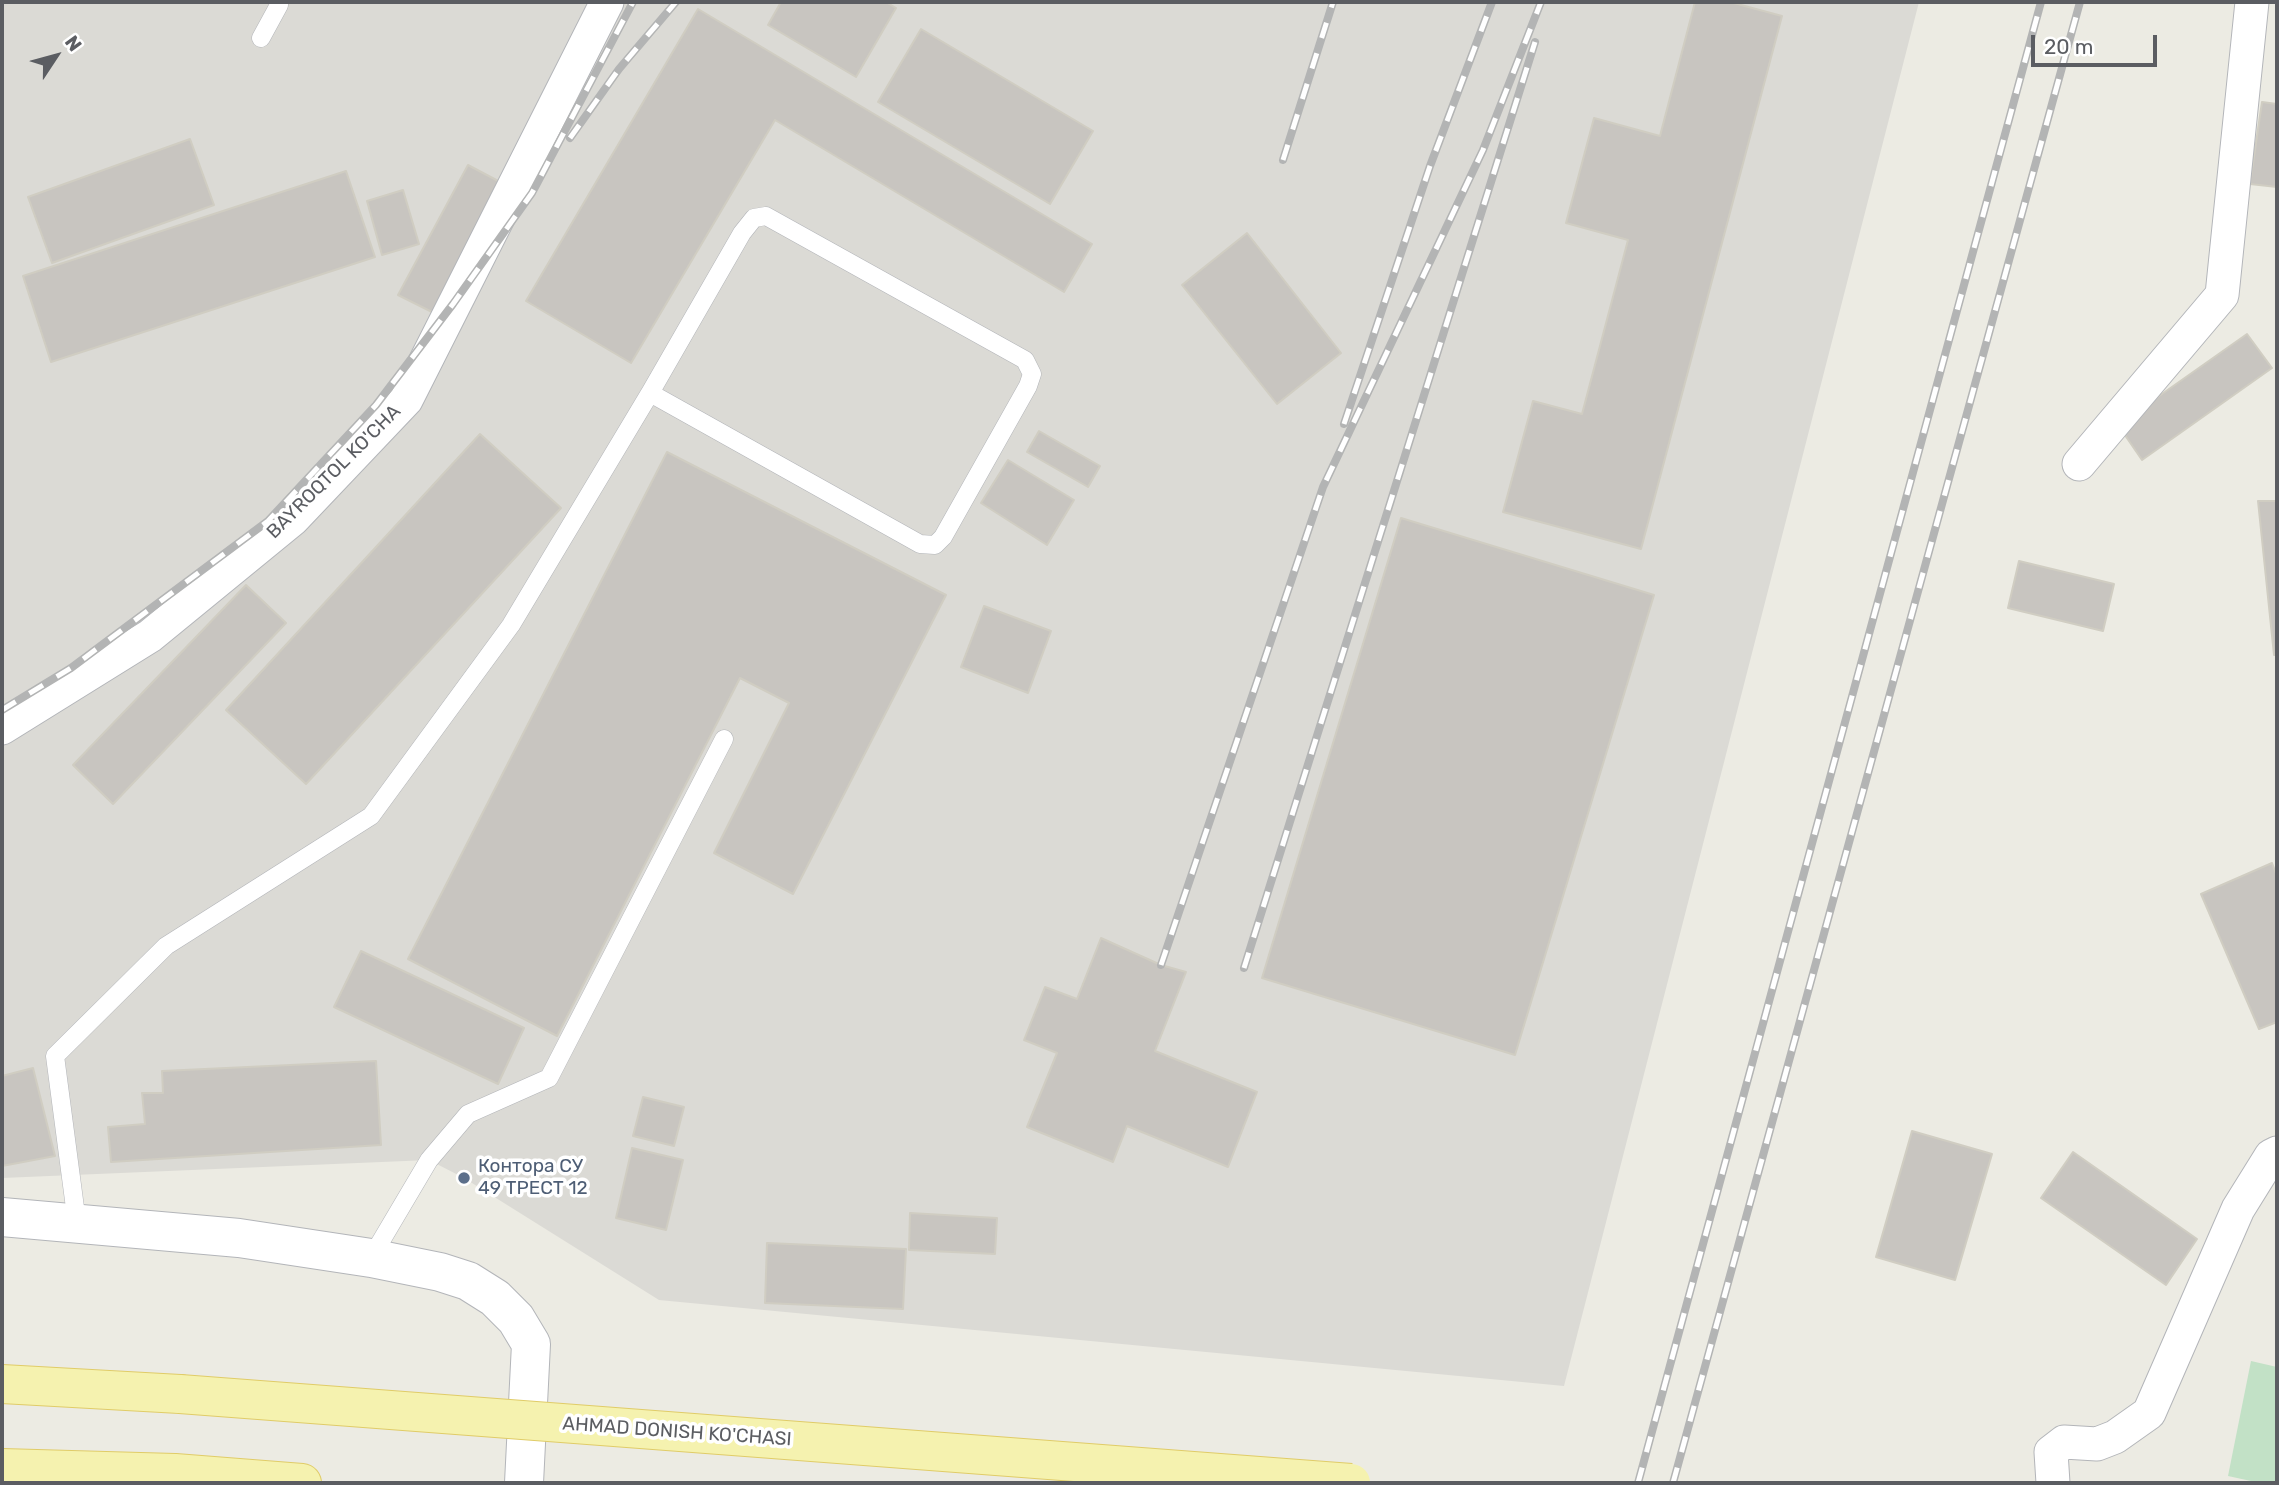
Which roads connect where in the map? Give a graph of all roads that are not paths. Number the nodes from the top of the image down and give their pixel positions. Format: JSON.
{"nodes":[{"id":1,"x":278,"y":2,"type":"edge"},
{"id":2,"x":607,"y":2,"type":"edge"},
{"id":3,"x":2252,"y":2,"type":"edge"},
{"id":4,"x":261,"y":38,"type":"dead end"},
{"id":5,"x":650,"y":394,"type":"junction"},
{"id":6,"x":2079,"y":464,"type":"dead end"},
{"id":7,"x":2,"y":728,"type":"edge"},
{"id":8,"x":724,"y":739,"type":"dead end"},
{"id":9,"x":2274,"y":1155,"type":"edge"},
{"id":10,"x":2,"y":1217,"type":"edge"},
{"id":11,"x":77,"y":1223,"type":"junction"},
{"id":12,"x":371,"y":1258,"type":"junction"},
{"id":13,"x":2,"y":1384,"type":"edge"},
{"id":14,"x":2,"y":1468,"type":"edge"},
{"id":15,"x":302,"y":1483,"type":"edge"},
{"id":16,"x":524,"y":1483,"type":"edge"},
{"id":17,"x":1352,"y":1483,"type":"edge"},
{"id":18,"x":2053,"y":1483,"type":"edge"}],
"edges":[{"from":1,"to":4,"type":"lane"},
{"from":2,"to":7,"type":"street","name":"BAYROQTOL KO'CHA"},
{"from":3,"to":6,"type":"street"},
{"from":5,"to":5,"type":"lane"},
{"from":5,"to":11,"type":"lane"},
{"from":8,"to":12,"type":"lane"},
{"from":9,"to":18,"type":"street"},
{"from":10,"to":11,"type":"street"},
{"from":11,"to":12,"type":"street"},
{"from":12,"to":16,"type":"street"},
{"from":13,"to":17,"type":"main road","name":"AHMAD DONISH KO'CHASI","bridge":true},
{"from":14,"to":15,"type":"main road"}]}
